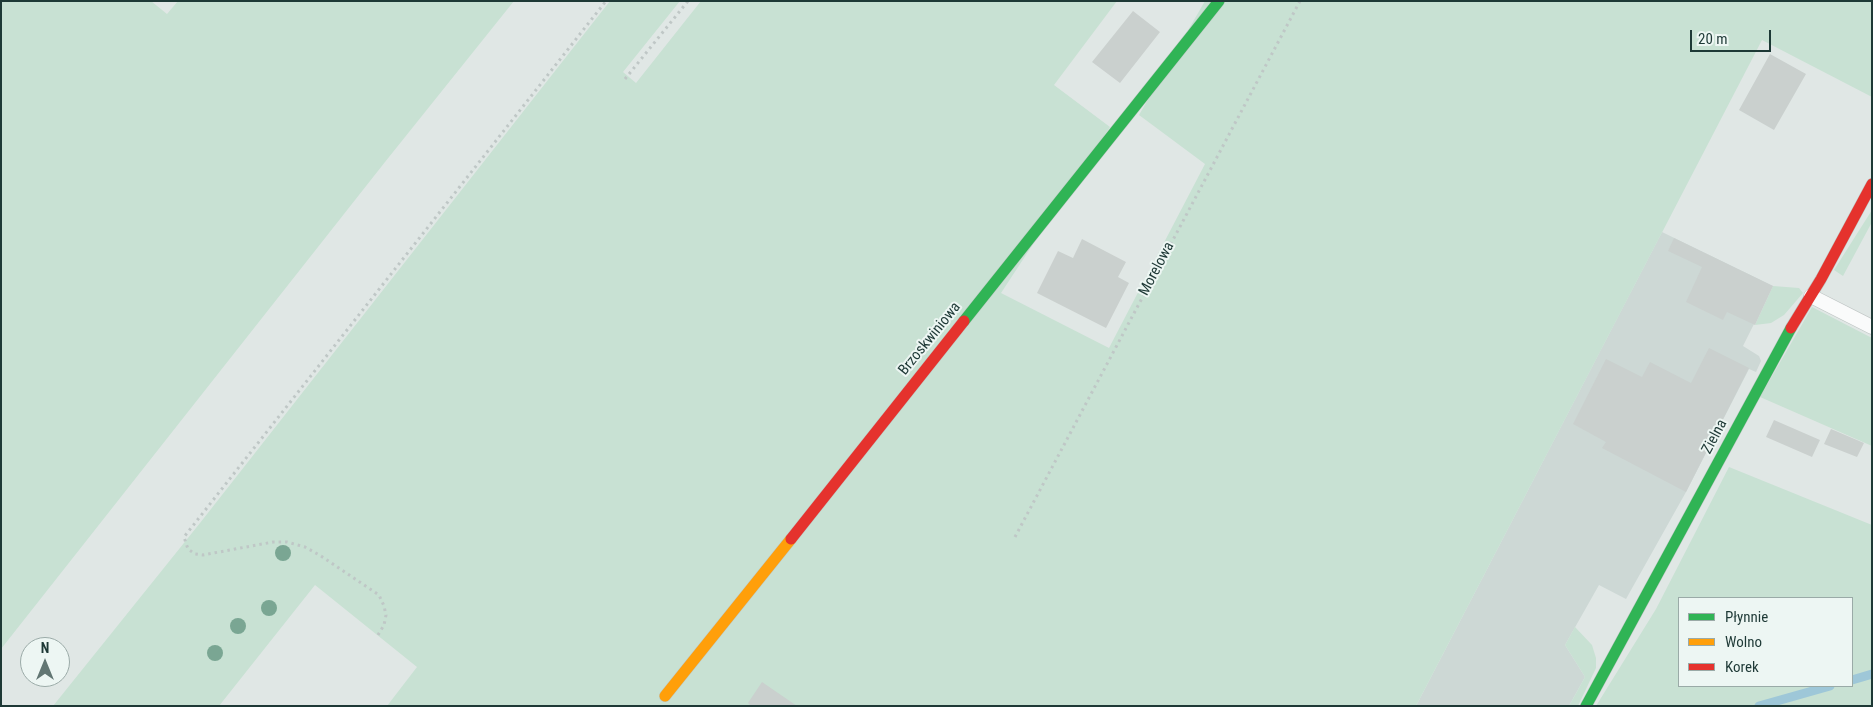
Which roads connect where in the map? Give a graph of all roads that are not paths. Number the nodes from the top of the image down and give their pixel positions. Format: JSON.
{"nodes":[{"id":1,"x":1219,"y":1,"type":"edge"},
{"id":2,"x":1872,"y":184,"type":"edge"},
{"id":3,"x":1812,"y":296,"type":"junction"},
{"id":4,"x":1872,"y":327,"type":"edge"},
{"id":5,"x":665,"y":696,"type":"dead end"},
{"id":6,"x":1586,"y":706,"type":"edge"}],
"edges":[{"from":1,"to":5,"type":"street","name":"Brzoskwiniowa"},
{"from":2,"to":3,"type":"street","name":"Zielna"},
{"from":3,"to":4,"type":"lane"},
{"from":3,"to":6,"type":"street","name":"Zielna"}]}
